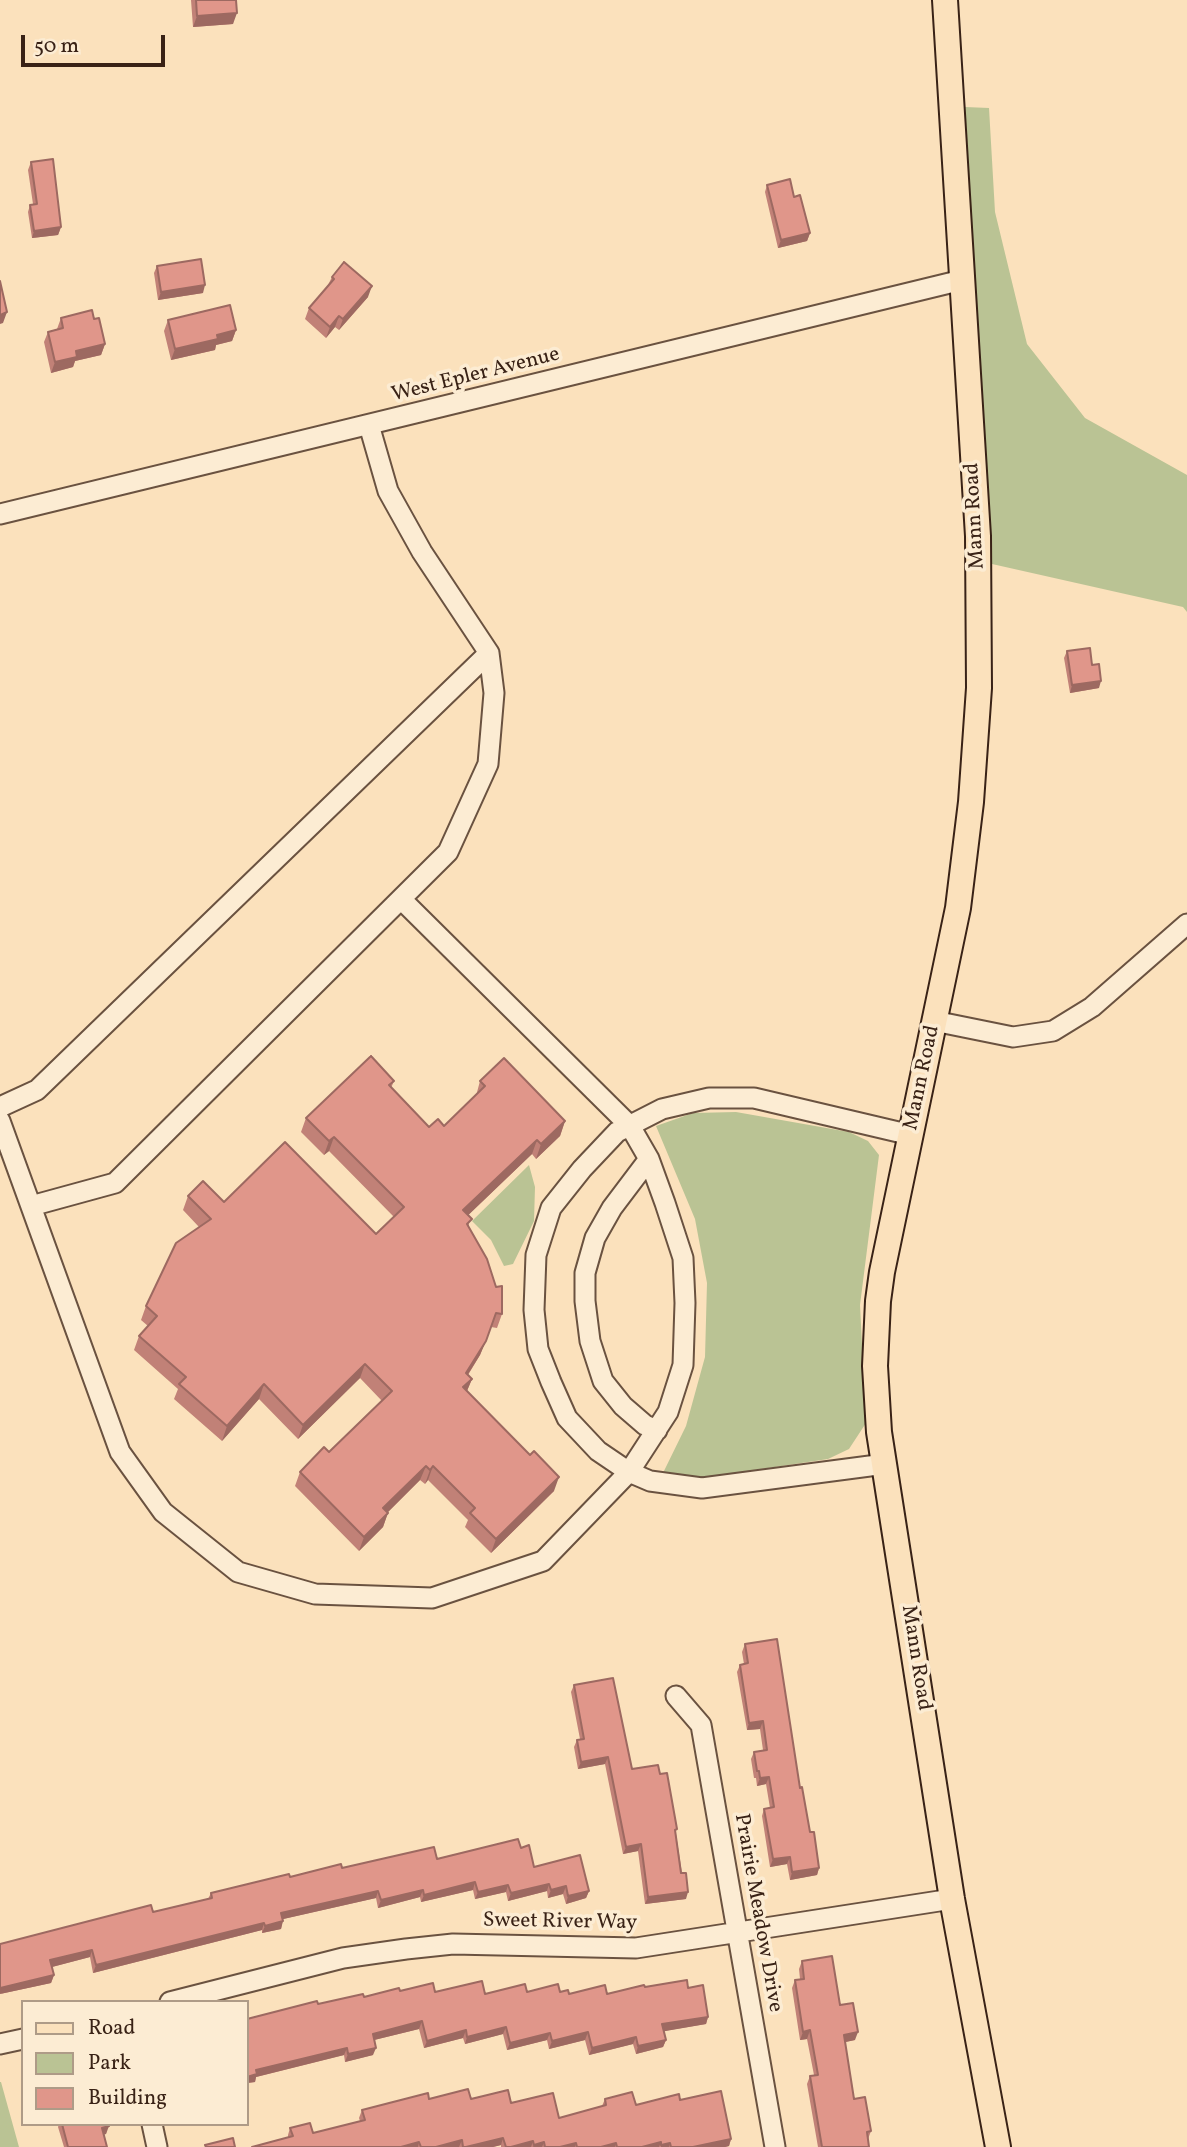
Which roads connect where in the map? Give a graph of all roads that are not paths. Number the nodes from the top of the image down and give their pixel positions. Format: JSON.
{"nodes":[{"id":1,"x":945,"y":0,"type":"edge"},
{"id":2,"x":962,"y":280,"type":"junction"},
{"id":3,"x":369,"y":425,"type":"junction"},
{"id":4,"x":0,"y":514,"type":"edge"},
{"id":5,"x":489,"y":653,"type":"junction"},
{"id":6,"x":401,"y":900,"type":"junction"},
{"id":7,"x":1187,"y":924,"type":"edge"},
{"id":8,"x":934,"y":1021,"type":"junction"},
{"id":9,"x":0,"y":1107,"type":"edge"},
{"id":10,"x":0,"y":1121,"type":"edge"},
{"id":11,"x":630,"y":1126,"type":"junction"},
{"id":12,"x":911,"y":1135,"type":"junction"},
{"id":13,"x":649,"y":1159,"type":"junction"},
{"id":14,"x":30,"y":1206,"type":"junction"},
{"id":15,"x":657,"y":1430,"type":"junction"},
{"id":16,"x":884,"y":1464,"type":"junction"},
{"id":17,"x":629,"y":1472,"type":"junction"},
{"id":18,"x":676,"y":1696,"type":"dead end"},
{"id":19,"x":952,"y":1899,"type":"junction"},
{"id":20,"x":737,"y":1932,"type":"junction"},
{"id":21,"x":178,"y":2000,"type":"edge"},
{"id":22,"x":21,"y":2039,"type":"edge"},
{"id":23,"x":0,"y":2044,"type":"edge"},
{"id":24,"x":152,"y":2126,"type":"edge"},
{"id":25,"x":157,"y":2147,"type":"edge"},
{"id":26,"x":775,"y":2147,"type":"edge"},
{"id":27,"x":998,"y":2147,"type":"edge"}],
"edges":[{"from":1,"to":2,"type":"main road","name":"Mann Road"},
{"from":2,"to":3,"type":"street","name":"West Epler Avenue"},
{"from":2,"to":8,"type":"main road","name":"Mann Road"},
{"from":3,"to":4,"type":"street","name":"West Epler Avenue"},
{"from":3,"to":5,"type":"street"},
{"from":5,"to":6,"type":"street"},
{"from":5,"to":9,"type":"street"},
{"from":6,"to":11,"type":"street"},
{"from":6,"to":14,"type":"street"},
{"from":7,"to":8,"type":"street"},
{"from":8,"to":12,"type":"main road","name":"Mann Road"},
{"from":10,"to":14,"type":"street"},
{"from":11,"to":12,"type":"street"},
{"from":11,"to":13,"type":"street"},
{"from":11,"to":17,"type":"street"},
{"from":12,"to":16,"type":"main road","name":"Mann Road"},
{"from":13,"to":15,"type":"street"},
{"from":13,"to":15,"type":"street"},
{"from":14,"to":17,"type":"street"},
{"from":15,"to":17,"type":"street"},
{"from":16,"to":17,"type":"street"},
{"from":16,"to":19,"type":"main road","name":"Mann Road"},
{"from":18,"to":20,"type":"street","name":"Prairie Meadow Drive"},
{"from":19,"to":20,"type":"street","name":"Sweet River Way"},
{"from":19,"to":27,"type":"main road","name":"Mann Road"},
{"from":20,"to":21,"type":"street","name":"Sweet River Way"},
{"from":20,"to":26,"type":"street","name":"Prairie Meadow Drive"},
{"from":22,"to":23,"type":"street"},
{"from":24,"to":25,"type":"street"}]}
